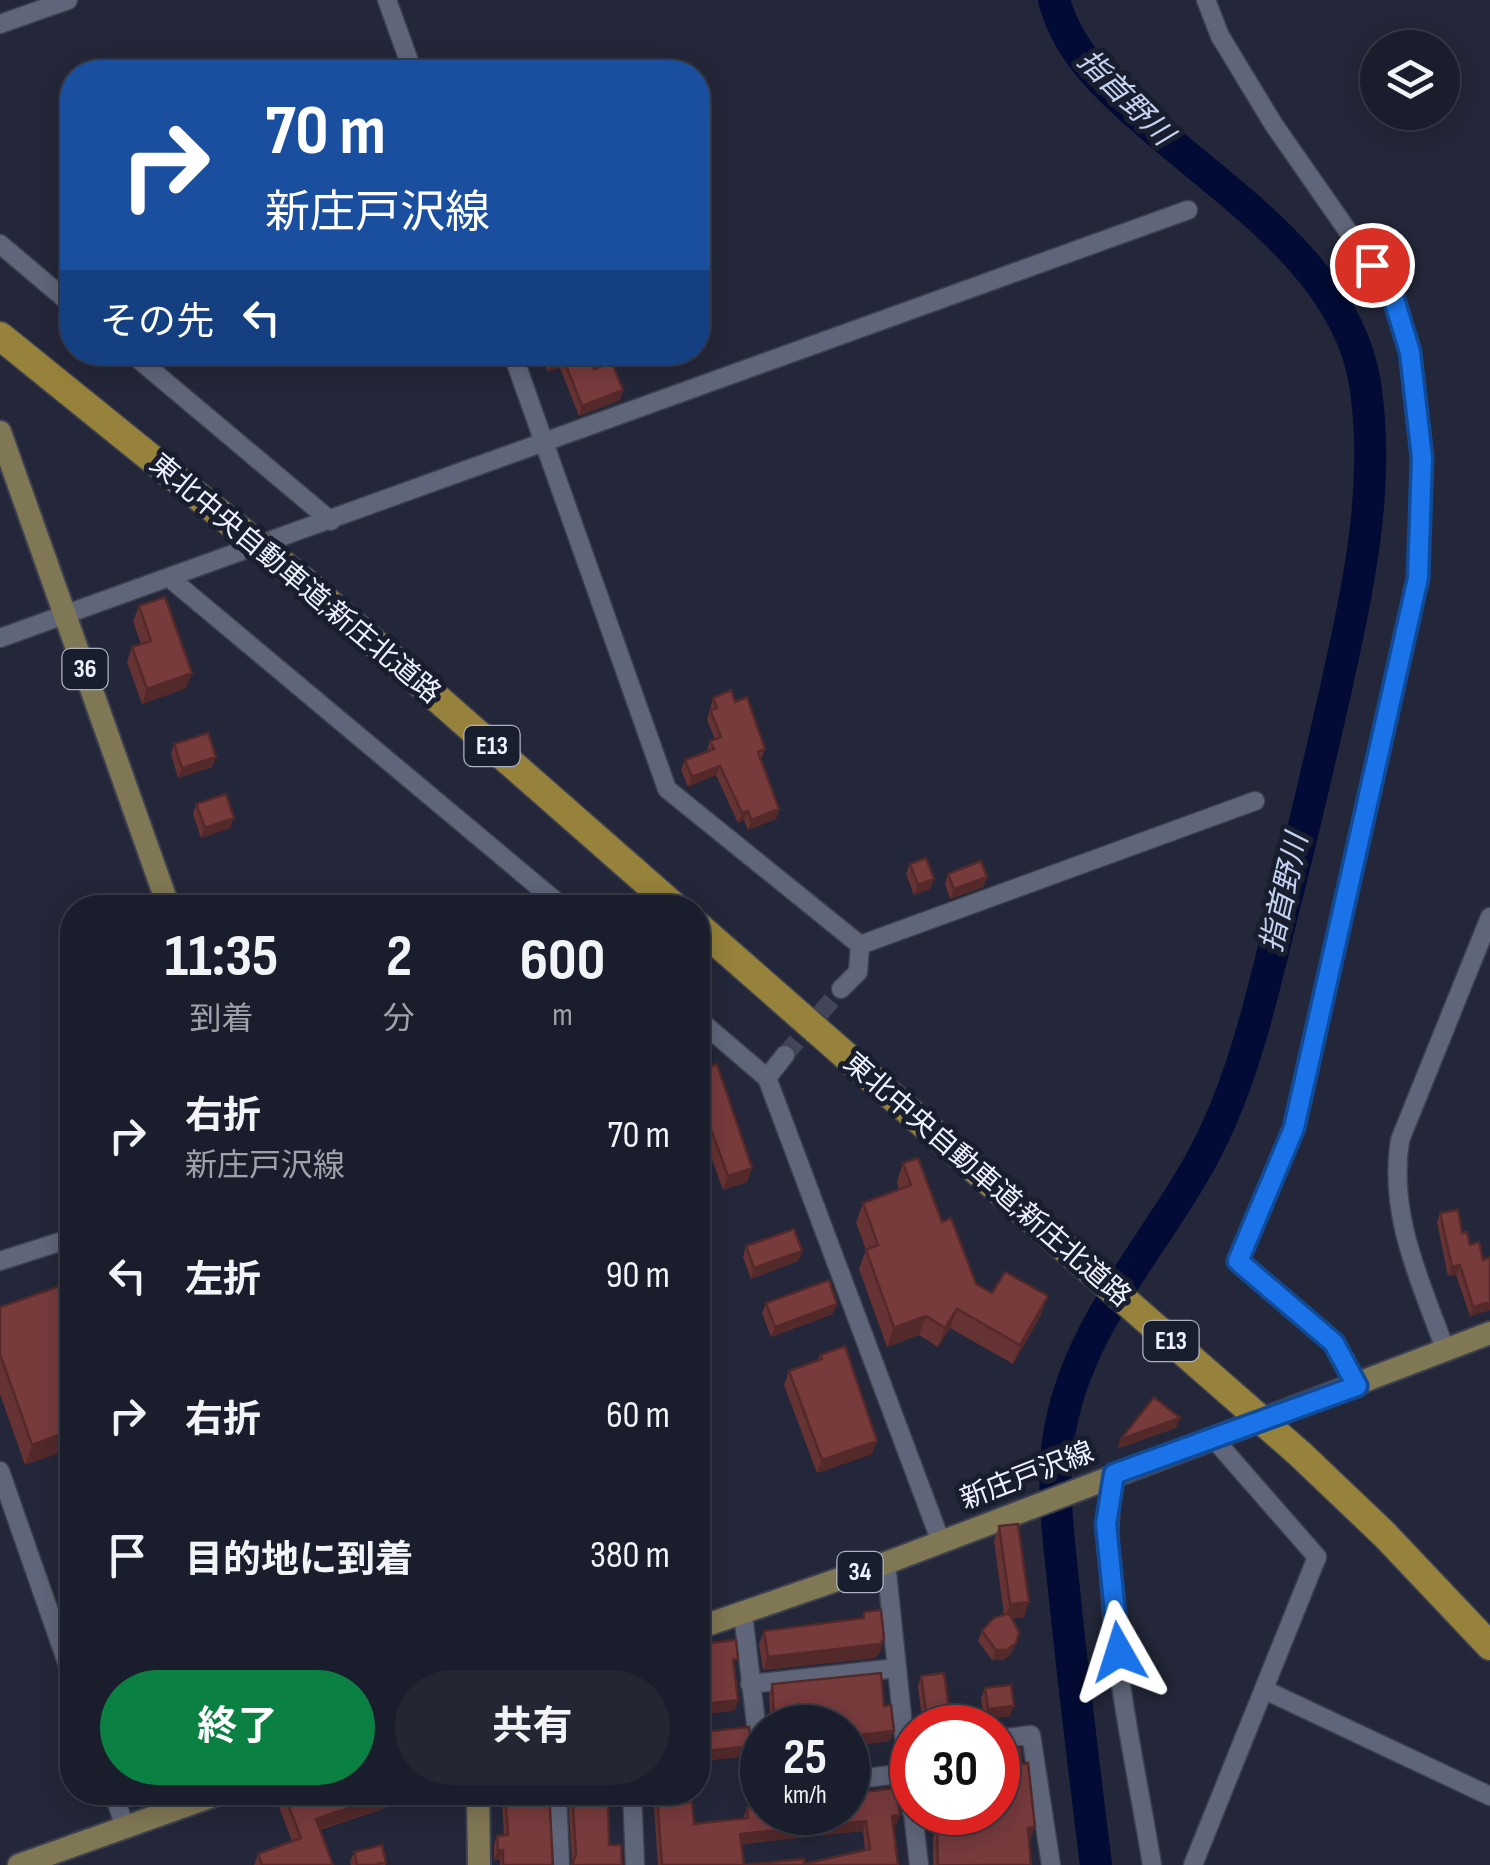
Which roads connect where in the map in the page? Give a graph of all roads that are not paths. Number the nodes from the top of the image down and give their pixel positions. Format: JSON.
{"nodes":[{"id":1,"x":68,"y":0,"type":"edge"},
{"id":2,"x":387,"y":0,"type":"edge"},
{"id":3,"x":1206,"y":0,"type":"edge"},
{"id":4,"x":0,"y":24,"type":"edge"},
{"id":5,"x":408,"y":60,"type":"edge"},
{"id":6,"x":1188,"y":210,"type":"dead end"},
{"id":7,"x":0,"y":244,"type":"edge"},
{"id":8,"x":60,"y":295,"type":"edge"},
{"id":9,"x":0,"y":336,"type":"edge"},
{"id":10,"x":145,"y":365,"type":"edge"},
{"id":11,"x":517,"y":365,"type":"edge"},
{"id":12,"x":0,"y":432,"type":"edge"},
{"id":13,"x":544,"y":444,"type":"junction"},
{"id":14,"x":331,"y":521,"type":"junction"},
{"id":15,"x":172,"y":580,"type":"junction"},
{"id":16,"x":66,"y":616,"type":"junction"},
{"id":17,"x":0,"y":638,"type":"edge"},
{"id":18,"x":1255,"y":801,"type":"dead end"},
{"id":19,"x":164,"y":895,"type":"edge"},
{"id":20,"x":548,"y":895,"type":"edge"},
{"id":21,"x":661,"y":895,"type":"edge"},
{"id":22,"x":1490,"y":916,"type":"edge"},
{"id":23,"x":710,"y":937,"type":"edge"},
{"id":24,"x":860,"y":945,"type":"junction"},
{"id":25,"x":841,"y":990,"type":"tunnel mouth"},
{"id":26,"x":710,"y":1029,"type":"edge"},
{"id":27,"x":785,"y":1056,"type":"tunnel mouth"},
{"id":28,"x":767,"y":1078,"type":"junction"},
{"id":29,"x":60,"y":1242,"type":"edge"},
{"id":30,"x":0,"y":1262,"type":"edge"},
{"id":31,"x":1490,"y":1333,"type":"edge"},
{"id":32,"x":1445,"y":1349,"type":"junction"},
{"id":33,"x":1357,"y":1386,"type":"junction"},
{"id":34,"x":1214,"y":1439,"type":"junction"},
{"id":35,"x":0,"y":1471,"type":"edge"},
{"id":36,"x":1106,"y":1476,"type":"junction"},
{"id":37,"x":940,"y":1542,"type":"junction"},
{"id":38,"x":886,"y":1563,"type":"junction"},
{"id":39,"x":742,"y":1614,"type":"junction"},
{"id":40,"x":710,"y":1624,"type":"edge"},
{"id":41,"x":60,"y":1643,"type":"edge"},
{"id":42,"x":1490,"y":1646,"type":"edge"},
{"id":43,"x":898,"y":1668,"type":"junction"},
{"id":44,"x":750,"y":1684,"type":"junction"},
{"id":45,"x":1265,"y":1690,"type":"junction"},
{"id":46,"x":753,"y":1705,"type":"edge"},
{"id":47,"x":903,"y":1705,"type":"edge"},
{"id":48,"x":1020,"y":1737,"type":"edge"},
{"id":49,"x":1490,"y":1796,"type":"edge"},
{"id":50,"x":118,"y":1805,"type":"edge"},
{"id":51,"x":189,"y":1805,"type":"edge"},
{"id":52,"x":478,"y":1805,"type":"edge"},
{"id":53,"x":558,"y":1805,"type":"edge"},
{"id":54,"x":633,"y":1805,"type":"edge"},
{"id":55,"x":126,"y":1828,"type":"junction"},
{"id":56,"x":915,"y":1835,"type":"edge"},
{"id":57,"x":19,"y":1865,"type":"edge"},
{"id":58,"x":480,"y":1865,"type":"edge"},
{"id":59,"x":560,"y":1865,"type":"edge"},
{"id":60,"x":635,"y":1865,"type":"edge"},
{"id":61,"x":919,"y":1865,"type":"edge"},
{"id":62,"x":1051,"y":1865,"type":"edge"},
{"id":63,"x":1152,"y":1865,"type":"edge"},
{"id":64,"x":1193,"y":1865,"type":"edge"}],
"edges":[{"from":1,"to":4,"type":"street"},
{"from":2,"to":5,"type":"street"},
{"from":3,"to":33,"type":"street"},
{"from":6,"to":13,"type":"street"},
{"from":7,"to":8,"type":"street"},
{"from":9,"to":21,"type":"highway","name":"東北中央自動車道;新庄北道路","number":"E13","bridge":true},
{"from":10,"to":14,"type":"street"},
{"from":11,"to":13,"type":"street"},
{"from":12,"to":16,"type":"main road","number":"36"},
{"from":13,"to":14,"type":"street"},
{"from":13,"to":24,"type":"street"},
{"from":14,"to":15,"type":"street"},
{"from":15,"to":16,"type":"street"},
{"from":15,"to":20,"type":"street"},
{"from":16,"to":17,"type":"street"},
{"from":16,"to":19,"type":"main road","number":"36"},
{"from":18,"to":24,"type":"street"},
{"from":22,"to":32,"type":"street"},
{"from":23,"to":42,"type":"highway","name":"東北中央自動車道;新庄北道路","number":"E13","bridge":true},
{"from":24,"to":25,"type":"street"},
{"from":26,"to":28,"type":"street"},
{"from":27,"to":28,"type":"street"},
{"from":28,"to":37,"type":"street"},
{"from":29,"to":30,"type":"street"},
{"from":31,"to":32,"type":"main road","name":"新庄戸沢線","number":"34"},
{"from":32,"to":33,"type":"main road","name":"新庄戸沢線","number":"34"},
{"from":33,"to":34,"type":"main road","name":"新庄戸沢線","number":"34"},
{"from":34,"to":36,"type":"main road","name":"新庄戸沢線","number":"34"},
{"from":34,"to":45,"type":"street"},
{"from":35,"to":41,"type":"street"},
{"from":36,"to":37,"type":"main road","name":"新庄戸沢線","number":"34"},
{"from":36,"to":63,"type":"street"},
{"from":37,"to":38,"type":"main road","name":"新庄戸沢線","number":"34"},
{"from":38,"to":39,"type":"main road","name":"新庄戸沢線","number":"34"},
{"from":38,"to":43,"type":"street"},
{"from":39,"to":40,"type":"main road","name":"新庄戸沢線","number":"34"},
{"from":39,"to":44,"type":"street"},
{"from":43,"to":44,"type":"street"},
{"from":43,"to":47,"type":"street"},
{"from":44,"to":46,"type":"street"},
{"from":45,"to":49,"type":"street"},
{"from":45,"to":64,"type":"street"},
{"from":48,"to":62,"type":"street"},
{"from":50,"to":55,"type":"street"},
{"from":51,"to":55,"type":"main road"},
{"from":52,"to":58,"type":"main road"},
{"from":53,"to":59,"type":"street"},
{"from":54,"to":60,"type":"street"},
{"from":55,"to":57,"type":"main road"},
{"from":56,"to":61,"type":"street"}]}
